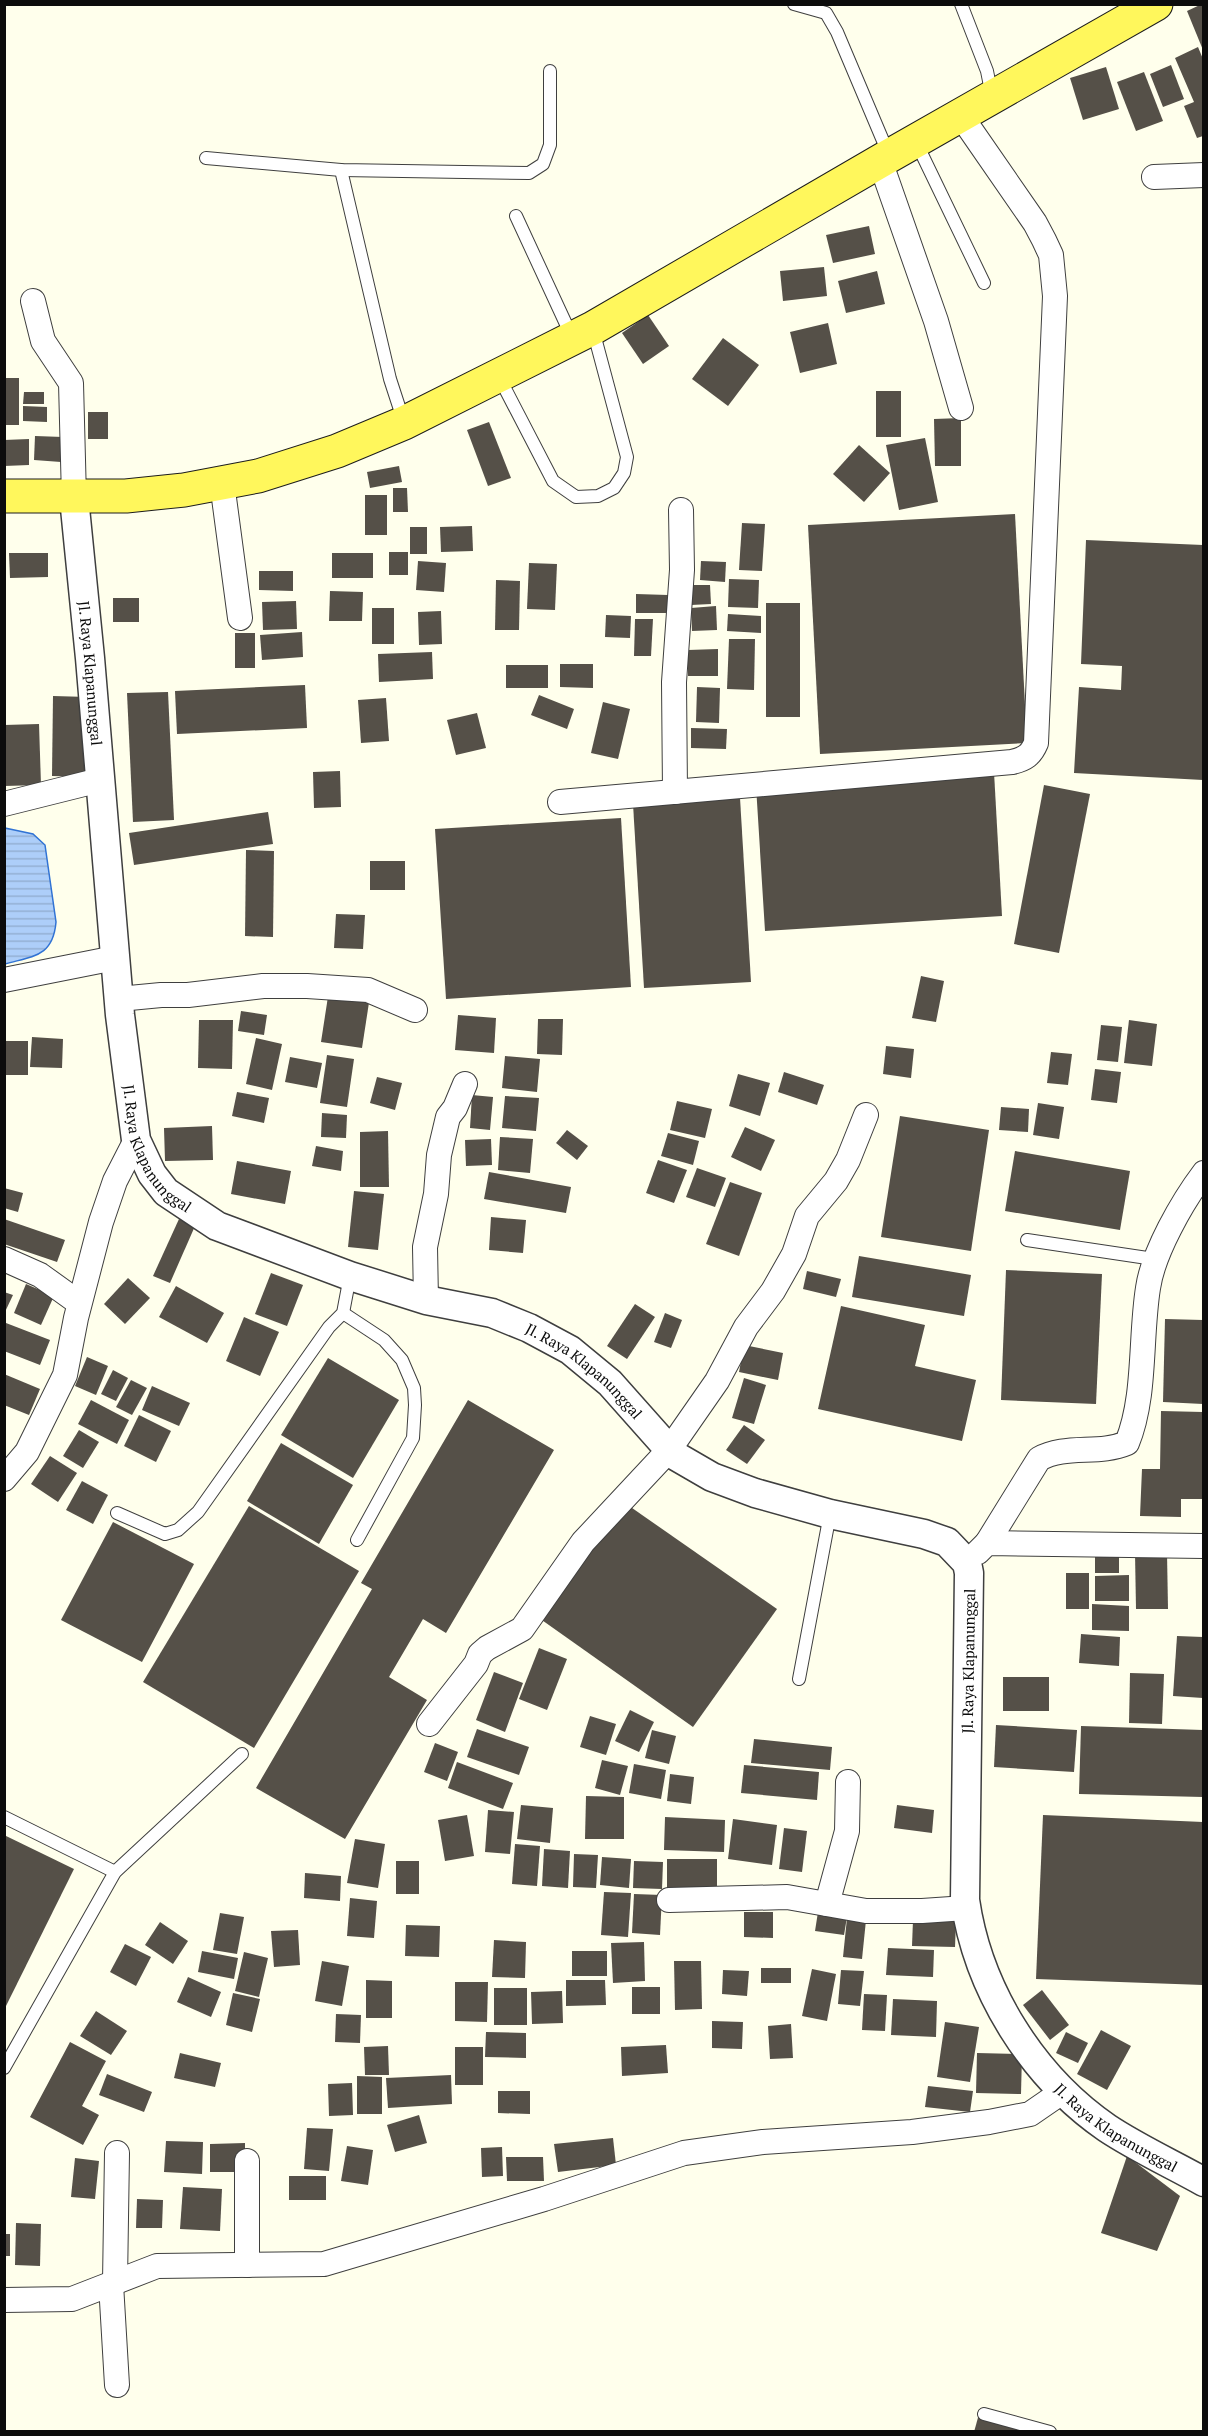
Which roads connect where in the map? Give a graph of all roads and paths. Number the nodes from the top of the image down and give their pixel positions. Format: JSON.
{"nodes":[{"id":1,"x":794,"y":4,"type":"edge"},
{"id":2,"x":961,"y":4,"type":"edge"},
{"id":3,"x":1156,"y":4,"type":"edge"},
{"id":4,"x":550,"y":71,"type":"dead end"},
{"id":5,"x":993,"y":97,"type":"junction"},
{"id":6,"x":961,"y":116,"type":"junction"},
{"id":7,"x":895,"y":153,"type":"junction"},
{"id":8,"x":206,"y":159,"type":"dead end"},
{"id":9,"x":341,"y":170,"type":"junction"},
{"id":10,"x":1203,"y":175,"type":"edge"},
{"id":11,"x":1154,"y":177,"type":"dead end"},
{"id":12,"x":516,"y":216,"type":"dead end"},
{"id":13,"x":984,"y":283,"type":"dead end"},
{"id":14,"x":33,"y":301,"type":"dead end"},
{"id":15,"x":583,"y":333,"type":"junction"},
{"id":16,"x":498,"y":375,"type":"junction"},
{"id":17,"x":961,"y":408,"type":"dead end"},
{"id":18,"x":404,"y":423,"type":"junction"},
{"id":19,"x":222,"y":483,"type":"junction"},
{"id":20,"x":4,"y":496,"type":"edge"},
{"id":21,"x":74,"y":498,"type":"junction"},
{"id":22,"x":681,"y":510,"type":"dead end"},
{"id":23,"x":240,"y":618,"type":"dead end"},
{"id":24,"x":100,"y":780,"type":"junction"},
{"id":25,"x":675,"y":792,"type":"junction"},
{"id":26,"x":560,"y":802,"type":"dead end"},
{"id":27,"x":4,"y":804,"type":"edge"},
{"id":28,"x":115,"y":958,"type":"junction"},
{"id":29,"x":4,"y":980,"type":"edge"},
{"id":30,"x":119,"y":999,"type":"junction"},
{"id":31,"x":415,"y":1010,"type":"dead end"},
{"id":32,"x":465,"y":1084,"type":"dead end"},
{"id":33,"x":866,"y":1114,"type":"dead end"},
{"id":34,"x":136,"y":1140,"type":"junction"},
{"id":35,"x":1203,"y":1173,"type":"edge"},
{"id":36,"x":1026,"y":1240,"type":"dead end"},
{"id":37,"x":4,"y":1258,"type":"edge"},
{"id":38,"x":1154,"y":1259,"type":"junction"},
{"id":39,"x":350,"y":1276,"type":"junction"},
{"id":40,"x":426,"y":1300,"type":"junction"},
{"id":41,"x":80,"y":1303,"type":"junction"},
{"id":42,"x":343,"y":1313,"type":"junction"},
{"id":43,"x":669,"y":1450,"type":"junction"},
{"id":44,"x":4,"y":1479,"type":"edge"},
{"id":45,"x":117,"y":1513,"type":"dead end"},
{"id":46,"x":830,"y":1514,"type":"junction"},
{"id":47,"x":357,"y":1540,"type":"dead end"},
{"id":48,"x":1203,"y":1546,"type":"edge"},
{"id":49,"x":977,"y":1553,"type":"junction"},
{"id":50,"x":799,"y":1679,"type":"dead end"},
{"id":51,"x":429,"y":1724,"type":"dead end"},
{"id":52,"x":242,"y":1754,"type":"dead end"},
{"id":53,"x":849,"y":1782,"type":"dead end"},
{"id":54,"x":4,"y":1817,"type":"edge"},
{"id":55,"x":115,"y":1872,"type":"junction"},
{"id":56,"x":669,"y":1900,"type":"dead end"},
{"id":57,"x":827,"y":1904,"type":"junction"},
{"id":58,"x":966,"y":1908,"type":"junction"},
{"id":59,"x":4,"y":2068,"type":"edge"},
{"id":60,"x":1062,"y":2092,"type":"junction"},
{"id":61,"x":117,"y":2153,"type":"dead end"},
{"id":62,"x":247,"y":2161,"type":"dead end"},
{"id":63,"x":1203,"y":2182,"type":"edge"},
{"id":64,"x":247,"y":2265,"type":"junction"},
{"id":65,"x":113,"y":2283,"type":"junction"},
{"id":66,"x":4,"y":2300,"type":"edge"},
{"id":67,"x":117,"y":2385,"type":"dead end"},
{"id":68,"x":984,"y":2414,"type":"dead end"},
{"id":69,"x":1050,"y":2432,"type":"edge"}],
"edges":[{"from":1,"to":7,"type":"lane"},
{"from":2,"to":5,"type":"lane"},
{"from":3,"to":5,"type":"main road"},
{"from":4,"to":9,"type":"lane"},
{"from":5,"to":6,"type":"main road"},
{"from":6,"to":7,"type":"main road"},
{"from":6,"to":25,"type":"street"},
{"from":7,"to":13,"type":"lane"},
{"from":7,"to":15,"type":"main road"},
{"from":7,"to":17,"type":"street"},
{"from":8,"to":9,"type":"lane"},
{"from":9,"to":18,"type":"lane"},
{"from":10,"to":11,"type":"street"},
{"from":12,"to":15,"type":"lane"},
{"from":14,"to":21,"type":"street"},
{"from":15,"to":16,"type":"main road"},
{"from":15,"to":16,"type":"lane"},
{"from":16,"to":18,"type":"main road"},
{"from":18,"to":19,"type":"main road"},
{"from":19,"to":21,"type":"main road"},
{"from":19,"to":23,"type":"street"},
{"from":20,"to":21,"type":"main road"},
{"from":21,"to":24,"type":"street","name":"Jl. Raya Klapanunggal"},
{"from":22,"to":25,"type":"street"},
{"from":24,"to":27,"type":"street"},
{"from":24,"to":28,"type":"street","name":"Jl. Raya Klapanunggal"},
{"from":25,"to":26,"type":"street"},
{"from":28,"to":29,"type":"street"},
{"from":28,"to":30,"type":"street","name":"Jl. Raya Klapanunggal"},
{"from":30,"to":31,"type":"street"},
{"from":30,"to":34,"type":"street","name":"Jl. Raya Klapanunggal"},
{"from":32,"to":40,"type":"street"},
{"from":33,"to":43,"type":"street"},
{"from":34,"to":39,"type":"street","name":"Jl. Raya Klapanunggal"},
{"from":34,"to":41,"type":"street"},
{"from":35,"to":38,"type":"street"},
{"from":36,"to":38,"type":"lane"},
{"from":37,"to":41,"type":"street"},
{"from":38,"to":49,"type":"street"},
{"from":39,"to":40,"type":"street","name":"Jl. Raya Klapanunggal"},
{"from":39,"to":42,"type":"lane"},
{"from":40,"to":43,"type":"street","name":"Jl. Raya Klapanunggal"},
{"from":41,"to":44,"type":"street"},
{"from":42,"to":45,"type":"lane"},
{"from":42,"to":47,"type":"lane"},
{"from":43,"to":46,"type":"street","name":"Jl. Raya Klapanunggal"},
{"from":43,"to":51,"type":"street"},
{"from":46,"to":49,"type":"street","name":"Jl. Raya Klapanunggal"},
{"from":46,"to":50,"type":"lane"},
{"from":48,"to":49,"type":"street"},
{"from":49,"to":58,"type":"street","name":"Jl. Raya Klapanunggal"},
{"from":52,"to":55,"type":"lane"},
{"from":53,"to":57,"type":"street"},
{"from":54,"to":55,"type":"lane"},
{"from":55,"to":59,"type":"lane"},
{"from":56,"to":57,"type":"street"},
{"from":57,"to":58,"type":"street"},
{"from":58,"to":60,"type":"street","name":"Jl. Raya Klapanunggal"},
{"from":60,"to":63,"type":"street","name":"Jl. Raya Klapanunggal"},
{"from":60,"to":64,"type":"street"},
{"from":61,"to":65,"type":"street"},
{"from":62,"to":64,"type":"street"},
{"from":64,"to":65,"type":"street"},
{"from":65,"to":66,"type":"street"},
{"from":65,"to":67,"type":"street"},
{"from":68,"to":69,"type":"lane"}]}
